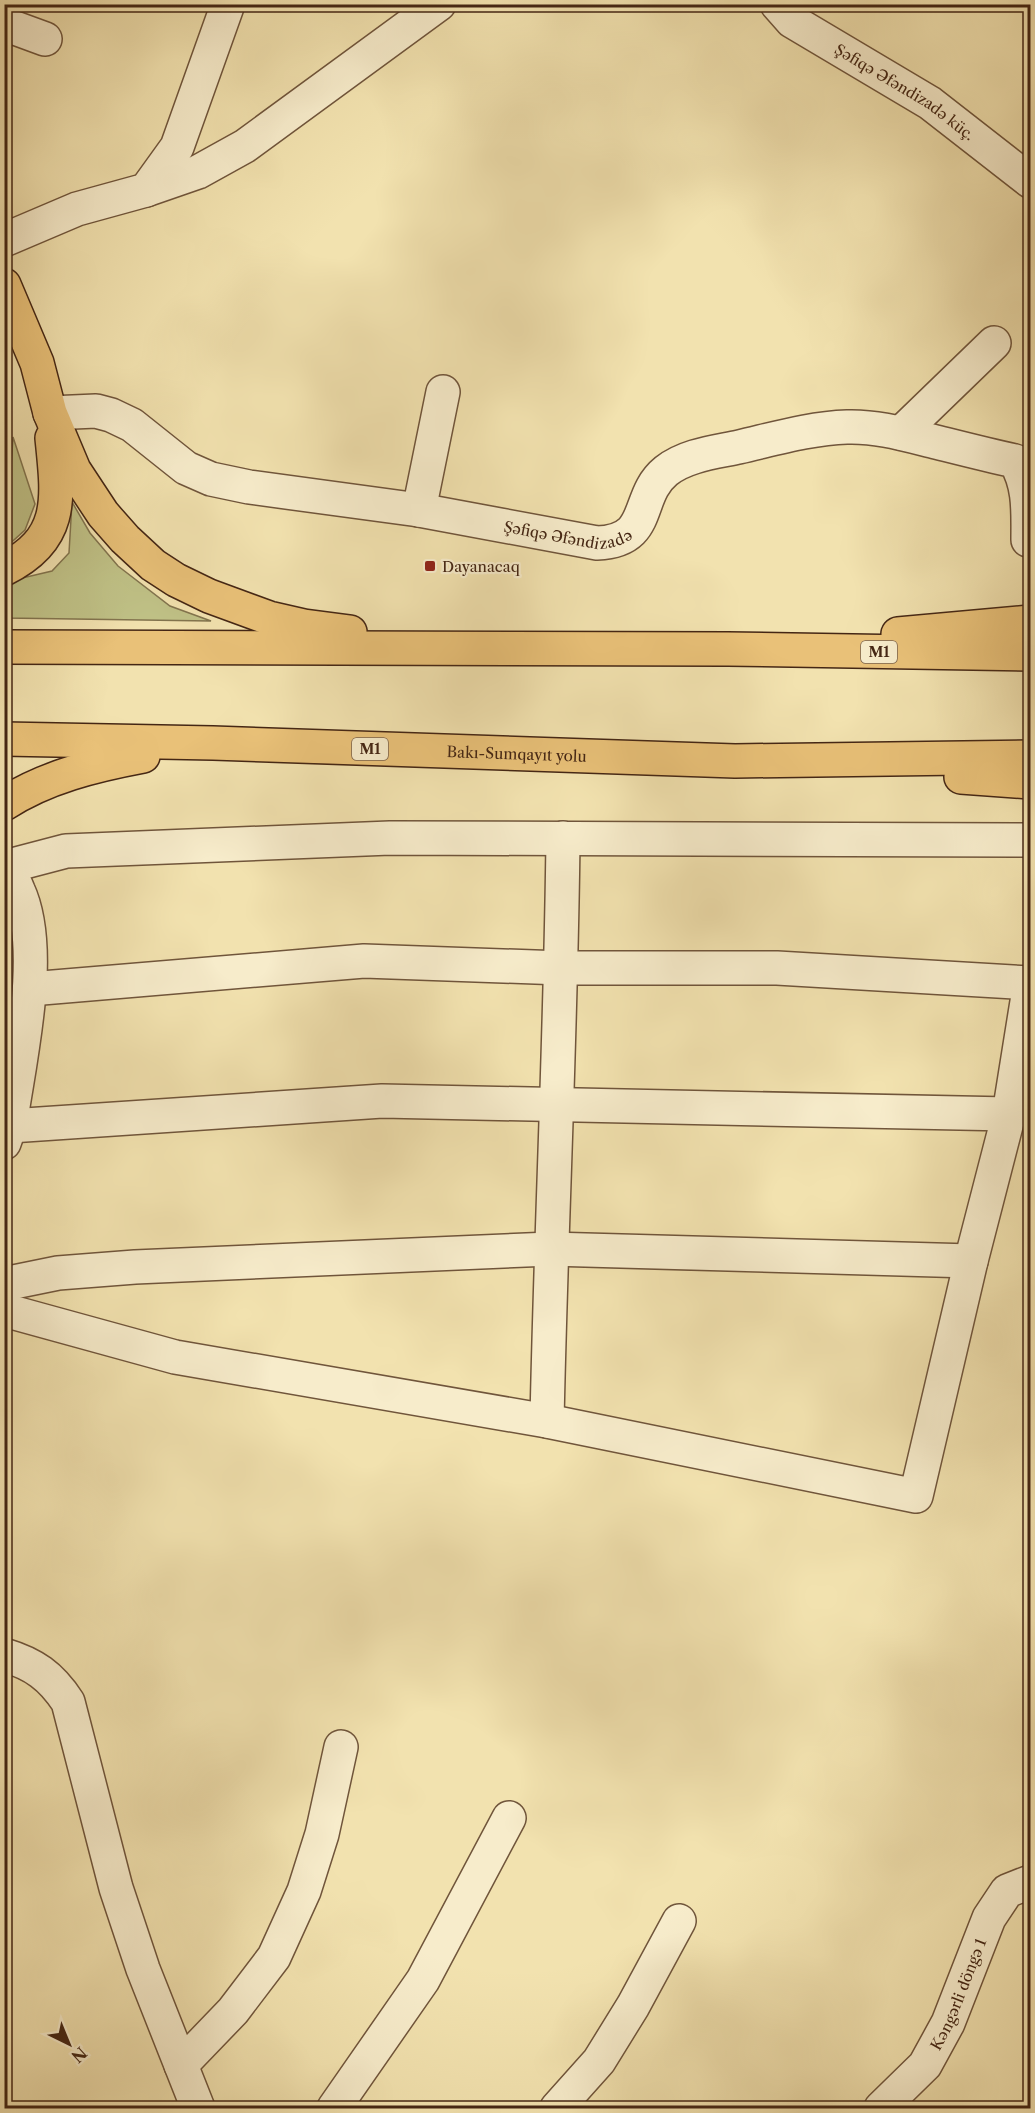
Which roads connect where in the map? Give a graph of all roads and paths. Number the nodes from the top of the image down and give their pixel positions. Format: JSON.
{"nodes":[{"id":1,"x":228,"y":4,"type":"edge"},
{"id":2,"x":439,"y":4,"type":"edge"},
{"id":3,"x":777,"y":4,"type":"edge"},
{"id":4,"x":4,"y":24,"type":"edge"},
{"id":5,"x":45,"y":39,"type":"dead end"},
{"id":6,"x":1030,"y":181,"type":"edge"},
{"id":7,"x":146,"y":190,"type":"junction"},
{"id":8,"x":4,"y":240,"type":"edge"},
{"id":9,"x":4,"y":285,"type":"edge"},
{"id":10,"x":994,"y":343,"type":"dead end"},
{"id":11,"x":443,"y":392,"type":"dead end"},
{"id":12,"x":50,"y":413,"type":"junction"},
{"id":13,"x":901,"y":433,"type":"junction"},
{"id":14,"x":419,"y":510,"type":"junction"},
{"id":15,"x":1028,"y":540,"type":"dead end"},
{"id":16,"x":4,"y":569,"type":"edge"},
{"id":17,"x":1030,"y":622,"type":"edge"},
{"id":18,"x":4,"y":647,"type":"edge"},
{"id":19,"x":473,"y":650,"type":"junction"},
{"id":20,"x":728,"y":650,"type":"junction"},
{"id":21,"x":1030,"y":654,"type":"edge"},
{"id":22,"x":4,"y":739,"type":"edge"},
{"id":23,"x":213,"y":743,"type":"junction"},
{"id":24,"x":1030,"y":757,"type":"edge"},
{"id":25,"x":735,"y":761,"type":"junction"},
{"id":26,"x":1030,"y":782,"type":"edge"},
{"id":27,"x":4,"y":804,"type":"edge"},
{"id":28,"x":563,"y":838,"type":"junction"},
{"id":29,"x":1030,"y":840,"type":"edge"},
{"id":30,"x":5,"y":866,"type":"edge"},
{"id":31,"x":562,"y":968,"type":"junction"},
{"id":32,"x":1030,"y":983,"type":"edge"},
{"id":33,"x":30,"y":989,"type":"junction"},
{"id":34,"x":557,"y":1104,"type":"junction"},
{"id":35,"x":1009,"y":1114,"type":"junction"},
{"id":36,"x":7,"y":1135,"type":"edge"},
{"id":37,"x":550,"y":1250,"type":"junction"},
{"id":38,"x":971,"y":1261,"type":"junction"},
{"id":39,"x":4,"y":1284,"type":"edge"},
{"id":40,"x":4,"y":1310,"type":"edge"},
{"id":41,"x":547,"y":1421,"type":"junction"},
{"id":42,"x":4,"y":1655,"type":"edge"},
{"id":43,"x":341,"y":1747,"type":"dead end"},
{"id":44,"x":509,"y":1818,"type":"dead end"},
{"id":45,"x":1030,"y":1882,"type":"edge"},
{"id":46,"x":679,"y":1921,"type":"dead end"},
{"id":47,"x":181,"y":2065,"type":"junction"},
{"id":48,"x":198,"y":2109,"type":"edge"},
{"id":49,"x":334,"y":2109,"type":"edge"},
{"id":50,"x":558,"y":2109,"type":"edge"},
{"id":51,"x":881,"y":2109,"type":"edge"}],
"edges":[{"from":1,"to":7,"type":"street"},
{"from":2,"to":7,"type":"street"},
{"from":3,"to":6,"type":"street","name":"Şəfiqə Əfəndizadə küç."},
{"from":4,"to":5,"type":"street"},
{"from":7,"to":8,"type":"street"},
{"from":9,"to":12,"type":"highway"},
{"from":10,"to":13,"type":"street"},
{"from":11,"to":14,"type":"street"},
{"from":12,"to":14,"type":"street","name":"Şəfiqə Əfəndizadə"},
{"from":12,"to":16,"type":"highway"},
{"from":12,"to":19,"type":"highway"},
{"from":13,"to":14,"type":"street","name":"Şəfiqə Əfəndizadə"},
{"from":13,"to":15,"type":"street","name":"Şəfiqə Əfəndizadə"},
{"from":17,"to":20,"type":"highway"},
{"from":18,"to":19,"type":"highway","number":"M1"},
{"from":19,"to":20,"type":"highway","number":"M1"},
{"from":20,"to":21,"type":"highway","number":"M1"},
{"from":22,"to":23,"type":"highway","name":"Bakı-Sumqayıt yolu","number":"M1"},
{"from":23,"to":25,"type":"highway","name":"Bakı-Sumqayıt yolu","number":"M1"},
{"from":23,"to":27,"type":"highway"},
{"from":24,"to":25,"type":"highway","name":"Bakı-Sumqayıt yolu","number":"M1"},
{"from":25,"to":26,"type":"highway"},
{"from":28,"to":29,"type":"street"},
{"from":28,"to":30,"type":"street"},
{"from":28,"to":31,"type":"street"},
{"from":30,"to":33,"type":"street"},
{"from":31,"to":32,"type":"street"},
{"from":31,"to":33,"type":"street"},
{"from":31,"to":34,"type":"street"},
{"from":32,"to":35,"type":"street"},
{"from":33,"to":36,"type":"street"},
{"from":34,"to":35,"type":"street"},
{"from":34,"to":36,"type":"street"},
{"from":34,"to":37,"type":"street"},
{"from":35,"to":38,"type":"street"},
{"from":37,"to":38,"type":"street"},
{"from":37,"to":39,"type":"street"},
{"from":37,"to":41,"type":"street"},
{"from":38,"to":41,"type":"street"},
{"from":40,"to":41,"type":"street"},
{"from":42,"to":47,"type":"street"},
{"from":43,"to":47,"type":"street"},
{"from":44,"to":49,"type":"street"},
{"from":45,"to":51,"type":"street","name":"Kəngərli döngə 1"},
{"from":46,"to":50,"type":"street"},
{"from":47,"to":48,"type":"street"}]}
